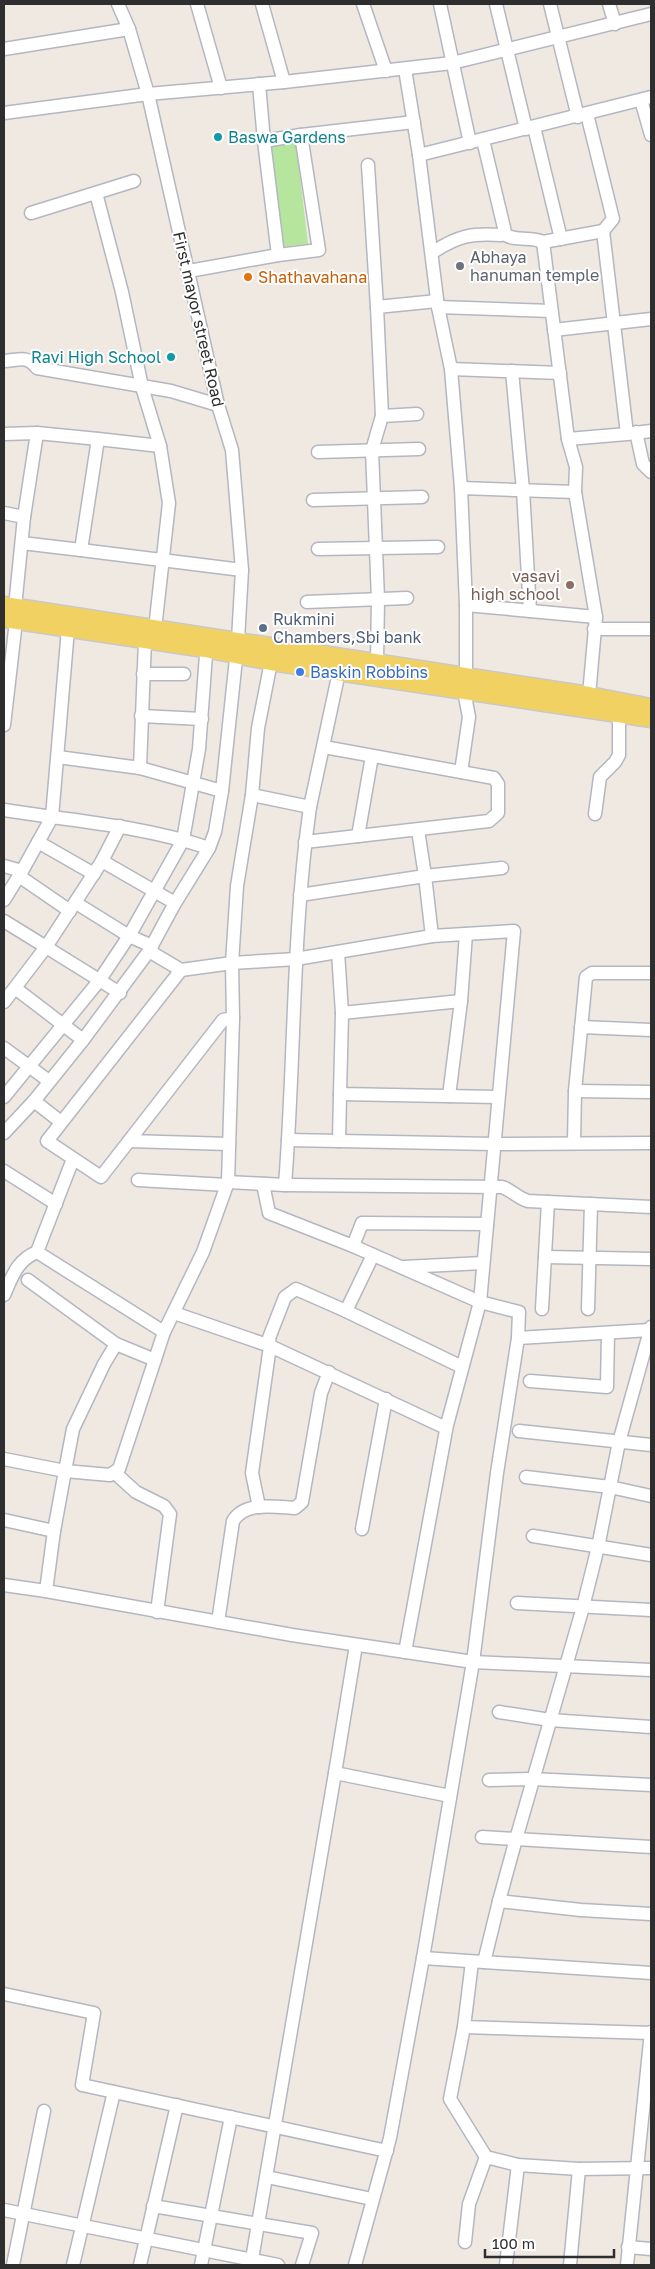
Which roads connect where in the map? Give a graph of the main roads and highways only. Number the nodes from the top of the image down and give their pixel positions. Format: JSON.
{"nodes":[{"id":1,"x":10,"y":613,"type":"edge"},
{"id":2,"x":150,"y":634,"type":"junction"},
{"id":3,"x":237,"y":648,"type":"junction"},
{"id":4,"x":465,"y":684,"type":"junction"},
{"id":5,"x":651,"y":707,"type":"edge"},
{"id":6,"x":651,"y":719,"type":"edge"}],
"edges":[{"from":1,"to":2,"type":"main road"},
{"from":1,"to":2,"type":"main road"},
{"from":2,"to":3,"type":"main road"},
{"from":3,"to":4,"type":"main road"},
{"from":3,"to":4,"type":"main road"},
{"from":4,"to":5,"type":"main road"},
{"from":4,"to":6,"type":"main road"}]}
